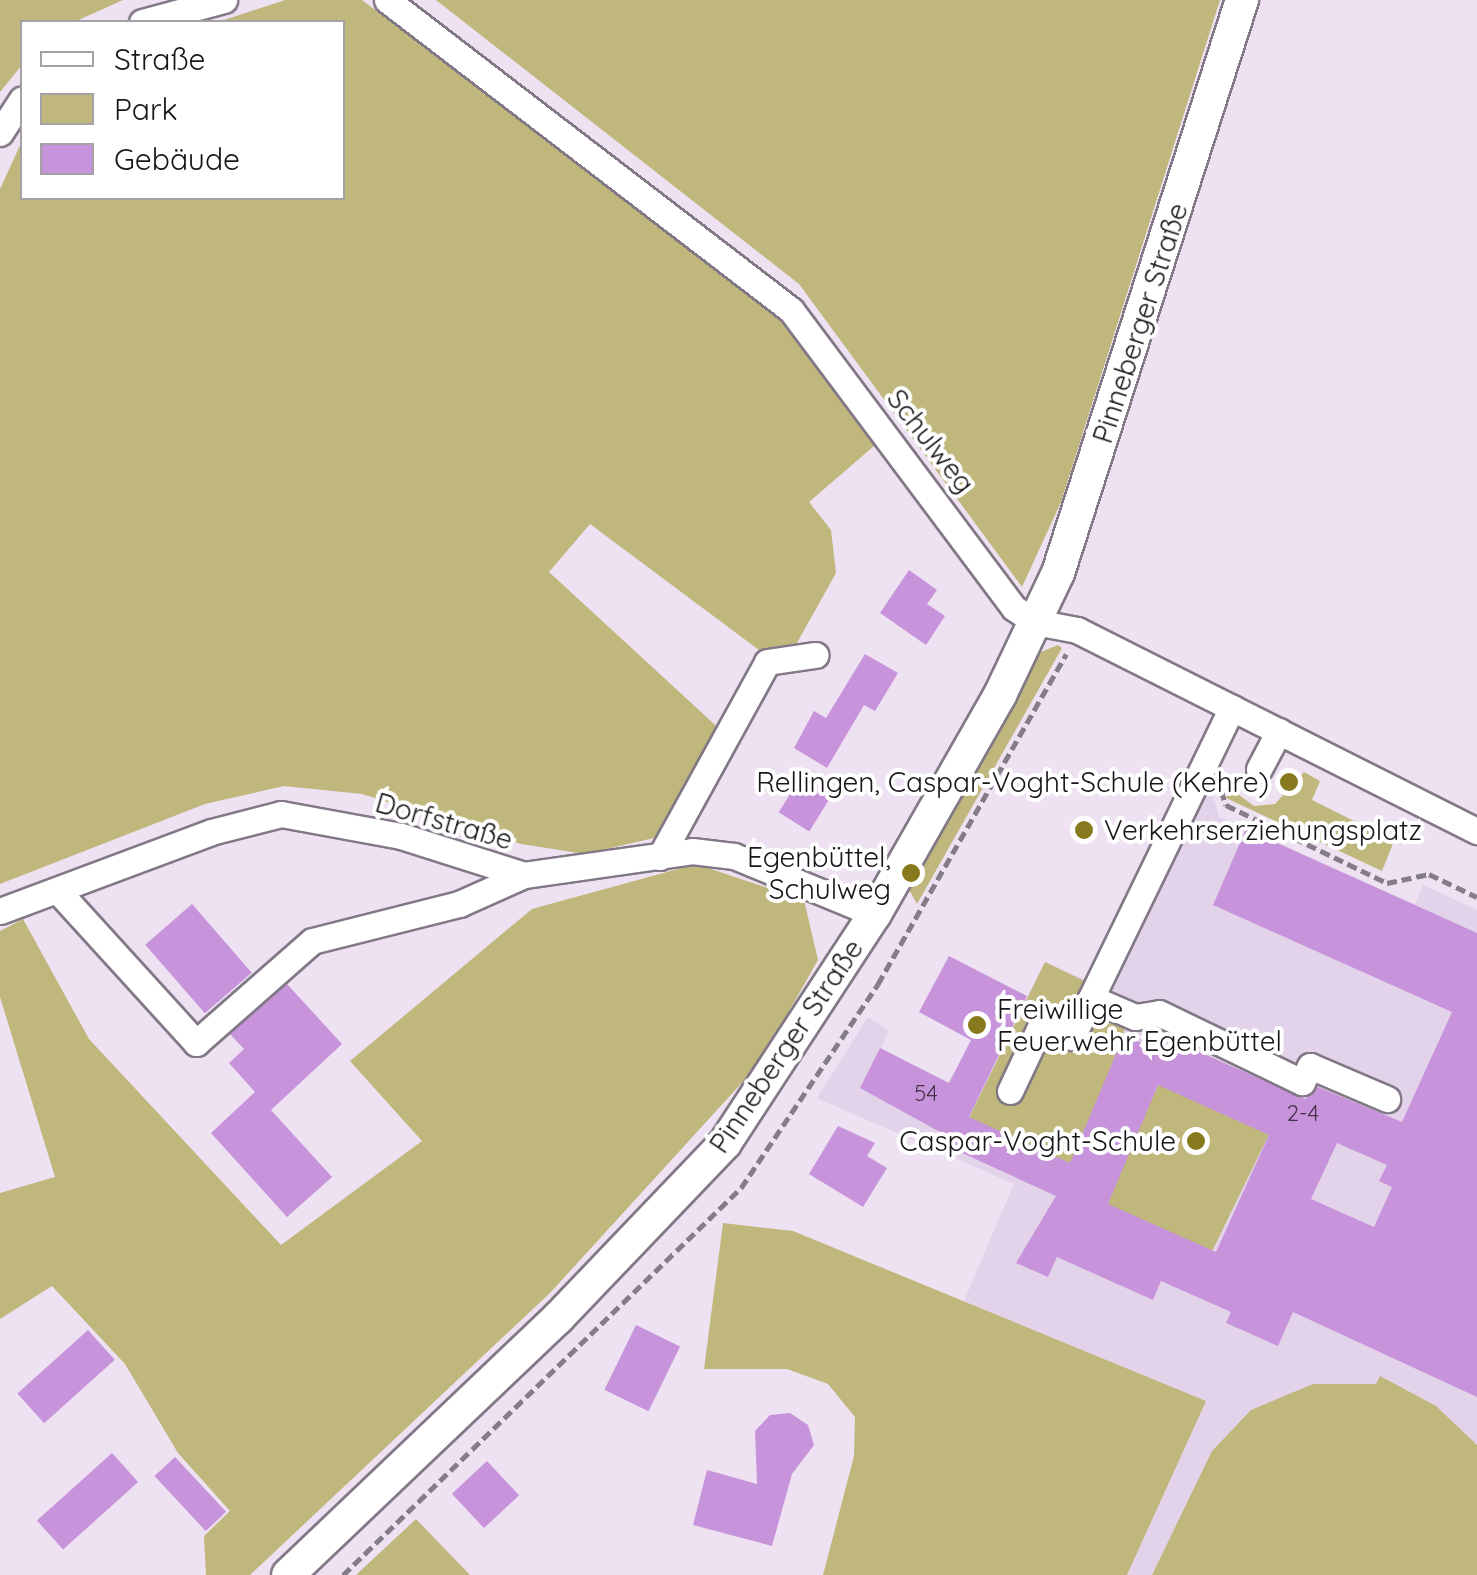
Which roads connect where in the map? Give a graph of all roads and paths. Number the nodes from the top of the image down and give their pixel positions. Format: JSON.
{"nodes":[{"id":1,"x":224,"y":0,"type":"edge"},
{"id":2,"x":387,"y":0,"type":"edge"},
{"id":3,"x":1242,"y":0,"type":"edge"},
{"id":4,"x":149,"y":20,"type":"edge"},
{"id":5,"x":20,"y":102,"type":"edge"},
{"id":6,"x":0,"y":134,"type":"edge"},
{"id":7,"x":1035,"y":622,"type":"junction"},
{"id":8,"x":814,"y":655,"type":"dead end"},
{"id":9,"x":1232,"y":708,"type":"junction"},
{"id":10,"x":1279,"y":732,"type":"junction"},
{"id":11,"x":1259,"y":769,"type":"dead end"},
{"id":12,"x":1477,"y":832,"type":"edge"},
{"id":13,"x":660,"y":857,"type":"junction"},
{"id":14,"x":524,"y":875,"type":"junction"},
{"id":15,"x":56,"y":890,"type":"junction"},
{"id":16,"x":0,"y":912,"type":"edge"},
{"id":17,"x":875,"y":914,"type":"junction"},
{"id":18,"x":1091,"y":998,"type":"junction"},
{"id":19,"x":1010,"y":1091,"type":"dead end"},
{"id":20,"x":1386,"y":1100,"type":"dead end"},
{"id":21,"x":288,"y":1575,"type":"edge"}],
"edges":[{"from":1,"to":4,"type":"street"},
{"from":2,"to":7,"type":"street","name":"Schulweg"},
{"from":3,"to":7,"type":"main road","name":"Pinneberger Straße"},
{"from":5,"to":6,"type":"street"},
{"from":7,"to":9,"type":"street","name":"Schulweg"},
{"from":7,"to":17,"type":"main road","name":"Pinneberger Straße"},
{"from":8,"to":13,"type":"street"},
{"from":9,"to":10,"type":"street","name":"Schulweg"},
{"from":9,"to":18,"type":"street"},
{"from":10,"to":11,"type":"street"},
{"from":10,"to":12,"type":"street","name":"Schulweg"},
{"from":13,"to":14,"type":"street","name":"Dorfstraße"},
{"from":13,"to":17,"type":"street","name":"Dorfstraße"},
{"from":14,"to":15,"type":"street","name":"Dorfstraße"},
{"from":14,"to":15,"type":"street"},
{"from":15,"to":16,"type":"street","name":"Dorfstraße"},
{"from":17,"to":21,"type":"main road","name":"Pinneberger Straße"},
{"from":18,"to":19,"type":"street"},
{"from":18,"to":20,"type":"street"}]}
